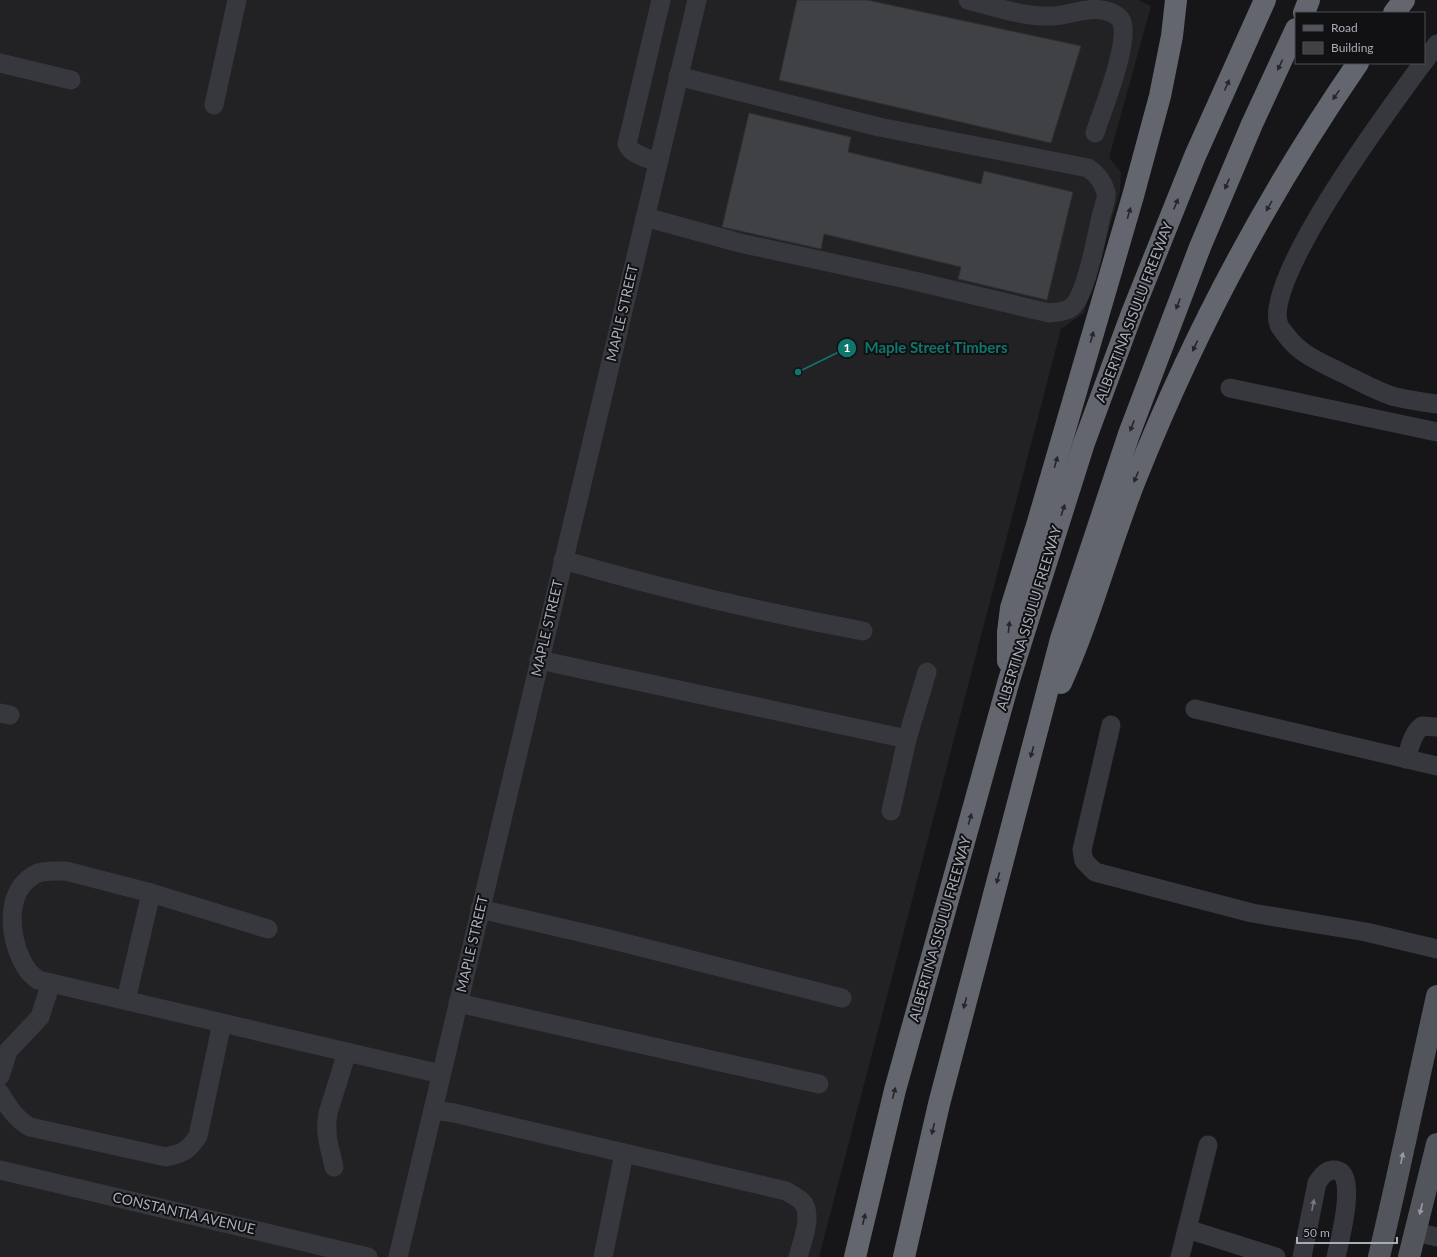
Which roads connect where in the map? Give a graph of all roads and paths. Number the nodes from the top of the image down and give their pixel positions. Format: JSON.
{"nodes":[{"id":1,"x":237,"y":0,"type":"edge"},
{"id":2,"x":661,"y":0,"type":"edge"},
{"id":3,"x":696,"y":0,"type":"edge"},
{"id":4,"x":968,"y":0,"type":"edge"},
{"id":5,"x":1176,"y":0,"type":"edge"},
{"id":6,"x":1265,"y":0,"type":"edge"},
{"id":7,"x":1310,"y":0,"type":"edge"},
{"id":8,"x":1404,"y":0,"type":"edge"},
{"id":9,"x":1304,"y":12,"type":"edge"},
{"id":10,"x":1395,"y":12,"type":"edge"},
{"id":11,"x":1295,"y":31,"type":"edge"},
{"id":12,"x":1437,"y":44,"type":"edge"},
{"id":13,"x":1425,"y":61,"type":"edge"},
{"id":14,"x":0,"y":63,"type":"edge"},
{"id":15,"x":1357,"y":64,"type":"edge"},
{"id":16,"x":1423,"y":64,"type":"edge"},
{"id":17,"x":678,"y":76,"type":"junction"},
{"id":18,"x":71,"y":80,"type":"dead end"},
{"id":19,"x":214,"y":105,"type":"dead end"},
{"id":20,"x":1095,"y":133,"type":"dead end"},
{"id":21,"x":658,"y":162,"type":"junction"},
{"id":22,"x":645,"y":217,"type":"junction"},
{"id":23,"x":1230,"y":388,"type":"dead end"},
{"id":24,"x":1437,"y":404,"type":"edge"},
{"id":25,"x":1437,"y":432,"type":"edge"},
{"id":26,"x":563,"y":560,"type":"junction"},
{"id":27,"x":863,"y":631,"type":"dead end"},
{"id":28,"x":540,"y":660,"type":"junction"},
{"id":29,"x":927,"y":672,"type":"dead end"},
{"id":30,"x":1009,"y":680,"type":"junction"},
{"id":31,"x":1195,"y":709,"type":"dead end"},
{"id":32,"x":1042,"y":714,"type":"junction"},
{"id":33,"x":1111,"y":725,"type":"dead end"},
{"id":34,"x":1437,"y":727,"type":"edge"},
{"id":35,"x":907,"y":739,"type":"junction"},
{"id":36,"x":1406,"y":759,"type":"junction"},
{"id":37,"x":1437,"y":766,"type":"edge"},
{"id":38,"x":891,"y":811,"type":"dead end"},
{"id":39,"x":151,"y":893,"type":"junction"},
{"id":40,"x":480,"y":909,"type":"junction"},
{"id":41,"x":268,"y":929,"type":"dead end"},
{"id":42,"x":1437,"y":949,"type":"edge"},
{"id":43,"x":51,"y":983,"type":"junction"},
{"id":44,"x":1437,"y":996,"type":"edge"},
{"id":45,"x":842,"y":998,"type":"dead end"},
{"id":46,"x":126,"y":1000,"type":"junction"},
{"id":47,"x":458,"y":1003,"type":"junction"},
{"id":48,"x":222,"y":1023,"type":"junction"},
{"id":49,"x":347,"y":1052,"type":"junction"},
{"id":50,"x":441,"y":1074,"type":"junction"},
{"id":51,"x":0,"y":1076,"type":"edge"},
{"id":52,"x":819,"y":1084,"type":"dead end"},
{"id":53,"x":0,"y":1093,"type":"edge"},
{"id":54,"x":433,"y":1110,"type":"junction"},
{"id":55,"x":1437,"y":1144,"type":"edge"},
{"id":56,"x":1208,"y":1145,"type":"dead end"},
{"id":57,"x":624,"y":1154,"type":"junction"},
{"id":58,"x":334,"y":1167,"type":"dead end"},
{"id":59,"x":0,"y":1170,"type":"edge"},
{"id":60,"x":1187,"y":1229,"type":"junction"},
{"id":61,"x":1415,"y":1232,"type":"junction"},
{"id":62,"x":1437,"y":1237,"type":"edge"},
{"id":63,"x":368,"y":1257,"type":"edge"},
{"id":64,"x":398,"y":1257,"type":"edge"},
{"id":65,"x":603,"y":1257,"type":"edge"},
{"id":66,"x":798,"y":1257,"type":"edge"},
{"id":67,"x":856,"y":1257,"type":"edge"},
{"id":68,"x":904,"y":1257,"type":"edge"},
{"id":69,"x":1180,"y":1257,"type":"edge"},
{"id":70,"x":1276,"y":1257,"type":"edge"},
{"id":71,"x":1302,"y":1257,"type":"edge"},
{"id":72,"x":1336,"y":1257,"type":"edge"},
{"id":73,"x":1379,"y":1257,"type":"edge"},
{"id":74,"x":1409,"y":1257,"type":"edge"}],
"edges":[{"from":1,"to":19,"type":"street"},
{"from":2,"to":21,"type":"street"},
{"from":3,"to":17,"type":"street","name":"MAPLE STREET"},
{"from":4,"to":20,"type":"street"},
{"from":30,"to":5,"type":"highway","one_way":true},
{"from":30,"to":6,"type":"highway","name":"ALBERTINA SISULU FREEWAY","one_way":true},
{"from":7,"to":9,"type":"highway"},
{"from":8,"to":10,"type":"highway"},
{"from":11,"to":32,"type":"highway","one_way":true},
{"from":12,"to":13,"type":"street"},
{"from":14,"to":18,"type":"street"},
{"from":15,"to":32,"type":"highway","one_way":true},
{"from":16,"to":24,"type":"street"},
{"from":17,"to":21,"type":"street","name":"MAPLE STREET"},
{"from":17,"to":22,"type":"street"},
{"from":21,"to":22,"type":"street","name":"MAPLE STREET"},
{"from":22,"to":26,"type":"street","name":"MAPLE STREET"},
{"from":23,"to":25,"type":"street"},
{"from":26,"to":27,"type":"street"},
{"from":26,"to":28,"type":"street","name":"MAPLE STREET"},
{"from":28,"to":35,"type":"street"},
{"from":28,"to":40,"type":"street","name":"MAPLE STREET"},
{"from":29,"to":35,"type":"street"},
{"from":67,"to":30,"type":"highway","name":"ALBERTINA SISULU FREEWAY","one_way":true},
{"from":31,"to":36,"type":"street"},
{"from":32,"to":68,"type":"highway","one_way":true},
{"from":33,"to":42,"type":"street"},
{"from":34,"to":36,"type":"street"},
{"from":35,"to":38,"type":"street"},
{"from":36,"to":37,"type":"street"},
{"from":39,"to":41,"type":"street"},
{"from":39,"to":43,"type":"street"},
{"from":39,"to":46,"type":"street"},
{"from":40,"to":45,"type":"street"},
{"from":40,"to":47,"type":"street","name":"MAPLE STREET"},
{"from":43,"to":46,"type":"street"},
{"from":43,"to":51,"type":"street"},
{"from":73,"to":44,"type":"main road","one_way":true},
{"from":46,"to":48,"type":"street"},
{"from":47,"to":50,"type":"street","name":"MAPLE STREET"},
{"from":47,"to":52,"type":"street"},
{"from":48,"to":49,"type":"street"},
{"from":48,"to":53,"type":"street"},
{"from":49,"to":50,"type":"street"},
{"from":49,"to":58,"type":"street"},
{"from":50,"to":54,"type":"street","name":"MAPLE STREET"},
{"from":54,"to":57,"type":"street"},
{"from":54,"to":64,"type":"street","name":"MAPLE STREET"},
{"from":55,"to":61,"type":"main road","one_way":true},
{"from":56,"to":60,"type":"street"},
{"from":57,"to":65,"type":"street"},
{"from":57,"to":66,"type":"street"},
{"from":59,"to":63,"type":"street","name":"CONSTANTIA AVENUE"},
{"from":60,"to":69,"type":"street"},
{"from":60,"to":70,"type":"street"},
{"from":61,"to":62,"type":"street"},
{"from":61,"to":74,"type":"main road"},
{"from":71,"to":72,"type":"street","one_way":true}]}
